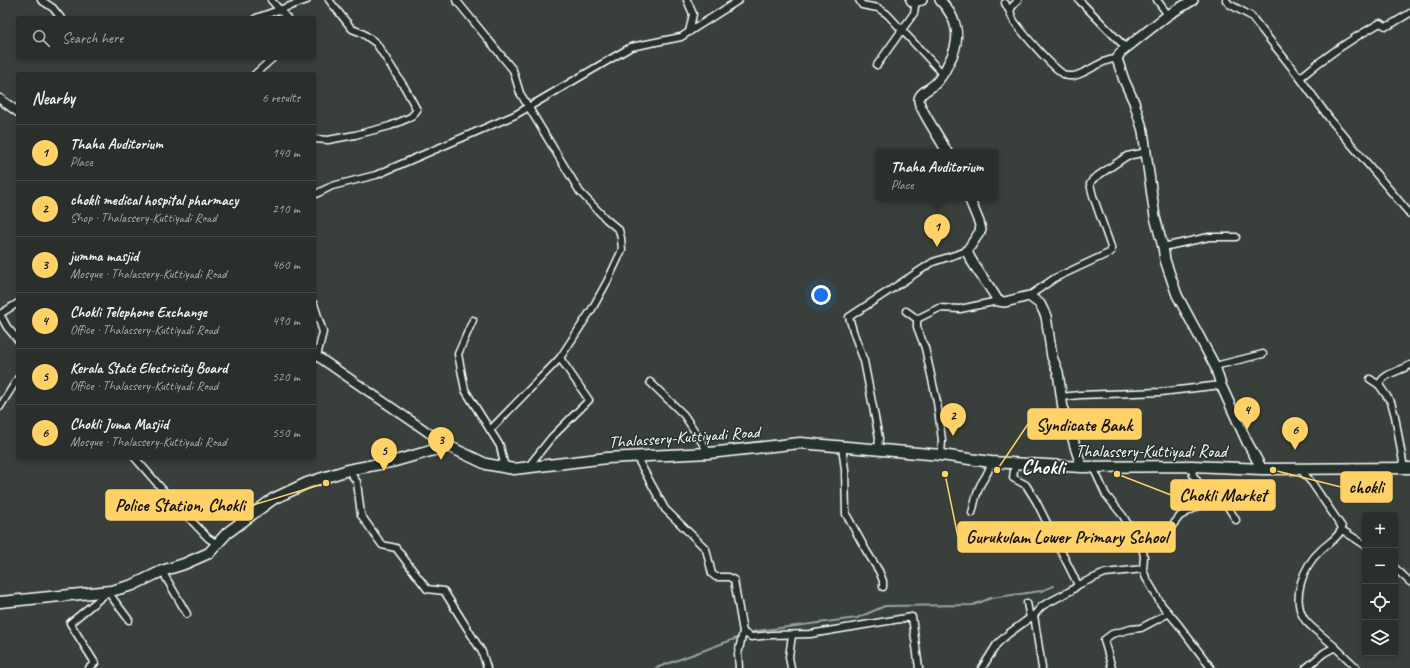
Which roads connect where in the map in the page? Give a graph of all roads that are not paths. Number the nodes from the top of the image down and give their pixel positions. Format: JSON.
{"nodes":[{"id":1,"x":41,"y":0,"type":"edge"},
{"id":2,"x":272,"y":0,"type":"edge"},
{"id":3,"x":307,"y":0,"type":"edge"},
{"id":4,"x":329,"y":0,"type":"edge"},
{"id":5,"x":456,"y":0,"type":"edge"},
{"id":6,"x":687,"y":0,"type":"edge"},
{"id":7,"x":739,"y":0,"type":"edge"},
{"id":8,"x":859,"y":0,"type":"edge"},
{"id":9,"x":940,"y":0,"type":"edge"},
{"id":10,"x":1018,"y":0,"type":"edge"},
{"id":11,"x":1079,"y":0,"type":"edge"},
{"id":12,"x":1157,"y":0,"type":"edge"},
{"id":13,"x":1193,"y":0,"type":"edge"},
{"id":14,"x":1226,"y":0,"type":"edge"},
{"id":15,"x":916,"y":1,"type":"edge"},
{"id":16,"x":1005,"y":3,"type":"dead end"},
{"id":17,"x":279,"y":10,"type":"junction"},
{"id":18,"x":1410,"y":13,"type":"edge"},
{"id":19,"x":1168,"y":15,"type":"junction"},
{"id":20,"x":59,"y":16,"type":"edge"},
{"id":21,"x":262,"y":16,"type":"edge"},
{"id":22,"x":285,"y":16,"type":"edge"},
{"id":23,"x":1012,"y":17,"type":"junction"},
{"id":24,"x":902,"y":30,"type":"junction"},
{"id":25,"x":689,"y":32,"type":"junction"},
{"id":26,"x":1126,"y":48,"type":"junction"},
{"id":27,"x":1117,"y":58,"type":"junction"},
{"id":28,"x":271,"y":60,"type":"edge"},
{"id":29,"x":877,"y":65,"type":"dead end"},
{"id":30,"x":257,"y":72,"type":"edge"},
{"id":31,"x":943,"y":74,"type":"junction"},
{"id":32,"x":1300,"y":78,"type":"junction"},
{"id":33,"x":0,"y":99,"type":"edge"},
{"id":34,"x":528,"y":108,"type":"junction"},
{"id":35,"x":16,"y":111,"type":"edge"},
{"id":36,"x":316,"y":140,"type":"edge"},
{"id":37,"x":945,"y":149,"type":"edge"},
{"id":38,"x":1147,"y":152,"type":"junction"},
{"id":39,"x":316,"y":194,"type":"edge"},
{"id":40,"x":970,"y":201,"type":"edge"},
{"id":41,"x":1410,"y":214,"type":"edge"},
{"id":42,"x":1236,"y":237,"type":"dead end"},
{"id":43,"x":1164,"y":247,"type":"junction"},
{"id":44,"x":967,"y":250,"type":"junction"},
{"id":45,"x":1029,"y":296,"type":"junction"},
{"id":46,"x":998,"y":301,"type":"junction"},
{"id":47,"x":16,"y":304,"type":"edge"},
{"id":48,"x":316,"y":311,"type":"edge"},
{"id":49,"x":906,"y":312,"type":"dead end"},
{"id":50,"x":917,"y":319,"type":"junction"},
{"id":51,"x":473,"y":320,"type":"dead end"},
{"id":52,"x":16,"y":338,"type":"edge"},
{"id":53,"x":316,"y":352,"type":"edge"},
{"id":54,"x":1263,"y":354,"type":"dead end"},
{"id":55,"x":316,"y":356,"type":"edge"},
{"id":56,"x":560,"y":358,"type":"junction"},
{"id":57,"x":1410,"y":365,"type":"edge"},
{"id":58,"x":1215,"y":366,"type":"junction"},
{"id":59,"x":1370,"y":379,"type":"dead end"},
{"id":60,"x":16,"y":381,"type":"edge"},
{"id":61,"x":650,"y":382,"type":"dead end"},
{"id":62,"x":1221,"y":385,"type":"junction"},
{"id":63,"x":1379,"y":385,"type":"junction"},
{"id":64,"x":1061,"y":396,"type":"junction"},
{"id":65,"x":0,"y":407,"type":"edge"},
{"id":66,"x":490,"y":430,"type":"junction"},
{"id":67,"x":448,"y":446,"type":"junction"},
{"id":68,"x":842,"y":446,"type":"junction"},
{"id":69,"x":878,"y":450,"type":"junction"},
{"id":70,"x":709,"y":453,"type":"junction"},
{"id":71,"x":941,"y":455,"type":"junction"},
{"id":72,"x":636,"y":456,"type":"junction"},
{"id":73,"x":137,"y":460,"type":"edge"},
{"id":74,"x":991,"y":462,"type":"junction"},
{"id":75,"x":1016,"y":463,"type":"junction"},
{"id":76,"x":1192,"y":466,"type":"junction"},
{"id":77,"x":1082,"y":467,"type":"junction"},
{"id":78,"x":1093,"y":467,"type":"junction"},
{"id":79,"x":505,"y":468,"type":"junction"},
{"id":80,"x":527,"y":468,"type":"junction"},
{"id":81,"x":1407,"y":468,"type":"edge"},
{"id":82,"x":1262,"y":469,"type":"junction"},
{"id":83,"x":1300,"y":469,"type":"junction"},
{"id":84,"x":348,"y":470,"type":"junction"},
{"id":85,"x":1210,"y":499,"type":"junction"},
{"id":86,"x":972,"y":513,"type":"dead end"},
{"id":87,"x":1236,"y":520,"type":"dead end"},
{"id":88,"x":1342,"y":530,"type":"junction"},
{"id":89,"x":217,"y":544,"type":"junction"},
{"id":90,"x":1362,"y":544,"type":"edge"},
{"id":91,"x":1142,"y":547,"type":"junction"},
{"id":92,"x":1143,"y":569,"type":"junction"},
{"id":93,"x":1398,"y":571,"type":"edge"},
{"id":94,"x":162,"y":572,"type":"junction"},
{"id":95,"x":1410,"y":582,"type":"edge"},
{"id":96,"x":1078,"y":585,"type":"junction"},
{"id":97,"x":883,"y":587,"type":"dead end"},
{"id":98,"x":108,"y":592,"type":"junction"},
{"id":99,"x":0,"y":602,"type":"edge"},
{"id":100,"x":1027,"y":603,"type":"dead end"},
{"id":101,"x":1169,"y":613,"type":"junction"},
{"id":102,"x":187,"y":614,"type":"dead end"},
{"id":103,"x":1032,"y":616,"type":"junction"},
{"id":104,"x":129,"y":620,"type":"dead end"},
{"id":105,"x":743,"y":632,"type":"junction"},
{"id":106,"x":792,"y":635,"type":"junction"},
{"id":107,"x":1335,"y":646,"type":"junction"},
{"id":108,"x":1208,"y":667,"type":"edge"},
{"id":109,"x":89,"y":668,"type":"edge"},
{"id":110,"x":487,"y":668,"type":"edge"},
{"id":111,"x":739,"y":668,"type":"edge"},
{"id":112,"x":791,"y":668,"type":"edge"},
{"id":113,"x":919,"y":668,"type":"edge"},
{"id":114,"x":982,"y":668,"type":"edge"},
{"id":115,"x":1042,"y":668,"type":"edge"},
{"id":116,"x":1112,"y":668,"type":"edge"},
{"id":117,"x":1306,"y":668,"type":"edge"},
{"id":118,"x":1357,"y":668,"type":"edge"}],
"edges":[{"from":1,"to":20,"type":"street"},
{"from":2,"to":17,"type":"street"},
{"from":3,"to":17,"type":"street"},
{"from":4,"to":36,"type":"street"},
{"from":5,"to":34,"type":"street"},
{"from":6,"to":25,"type":"street"},
{"from":7,"to":25,"type":"street"},
{"from":8,"to":24,"type":"street"},
{"from":9,"to":31,"type":"main road"},
{"from":10,"to":23,"type":"street"},
{"from":11,"to":26,"type":"street"},
{"from":12,"to":19,"type":"street"},
{"from":13,"to":19,"type":"main road"},
{"from":14,"to":32,"type":"street"},
{"from":15,"to":24,"type":"street"},
{"from":16,"to":23,"type":"street"},
{"from":17,"to":21,"type":"street"},
{"from":17,"to":22,"type":"street"},
{"from":18,"to":32,"type":"street"},
{"from":19,"to":26,"type":"main road"},
{"from":23,"to":27,"type":"street"},
{"from":24,"to":29,"type":"street"},
{"from":24,"to":31,"type":"street"},
{"from":25,"to":34,"type":"street"},
{"from":26,"to":27,"type":"main road"},
{"from":27,"to":38,"type":"main road"},
{"from":28,"to":30,"type":"street"},
{"from":31,"to":37,"type":"main road"},
{"from":32,"to":41,"type":"street"},
{"from":33,"to":35,"type":"street"},
{"from":34,"to":39,"type":"street"},
{"from":34,"to":56,"type":"street"},
{"from":38,"to":43,"type":"main road"},
{"from":38,"to":45,"type":"street"},
{"from":40,"to":44,"type":"main road"},
{"from":42,"to":43,"type":"street"},
{"from":43,"to":58,"type":"main road"},
{"from":44,"to":46,"type":"main road"},
{"from":44,"to":69,"type":"street"},
{"from":45,"to":46,"type":"main road"},
{"from":45,"to":64,"type":"main road"},
{"from":46,"to":50,"type":"street"},
{"from":47,"to":52,"type":"street"},
{"from":48,"to":53,"type":"street"},
{"from":49,"to":50,"type":"street"},
{"from":50,"to":71,"type":"street"},
{"from":51,"to":66,"type":"street"},
{"from":54,"to":58,"type":"street"},
{"from":55,"to":67,"type":"street"},
{"from":56,"to":66,"type":"street"},
{"from":56,"to":80,"type":"street"},
{"from":57,"to":63,"type":"street"},
{"from":58,"to":62,"type":"main road"},
{"from":59,"to":63,"type":"street"},
{"from":60,"to":65,"type":"street"},
{"from":61,"to":70,"type":"street"},
{"from":62,"to":64,"type":"street"},
{"from":62,"to":82,"type":"main road"},
{"from":63,"to":81,"type":"street"},
{"from":64,"to":77,"type":"main road"},
{"from":66,"to":79,"type":"street"},
{"from":67,"to":79,"type":"main road","name":"Thalassery-Kuttiyadi Road"},
{"from":67,"to":84,"type":"main road"},
{"from":68,"to":69,"type":"main road","name":"Thalassery-Kuttiyadi Road"},
{"from":68,"to":70,"type":"main road","name":"Thalassery-Kuttiyadi Road"},
{"from":68,"to":97,"type":"street"},
{"from":69,"to":71,"type":"main road","name":"Thalassery-Kuttiyadi Road"},
{"from":70,"to":72,"type":"main road","name":"Thalassery-Kuttiyadi Road"},
{"from":71,"to":74,"type":"main road","name":"Thalassery-Kuttiyadi Road"},
{"from":72,"to":80,"type":"main road","name":"Thalassery-Kuttiyadi Road"},
{"from":72,"to":105,"type":"street"},
{"from":73,"to":89,"type":"street"},
{"from":74,"to":75,"type":"main road","name":"Thalassery-Kuttiyadi Road"},
{"from":74,"to":86,"type":"street"},
{"from":75,"to":77,"type":"main road","name":"Thalassery-Kuttiyadi Road"},
{"from":75,"to":96,"type":"street"},
{"from":76,"to":78,"type":"main road","name":"Thalassery-Kuttiyadi Road"},
{"from":76,"to":82,"type":"main road","name":"Thalassery-Kuttiyadi Road"},
{"from":76,"to":85,"type":"street"},
{"from":77,"to":78,"type":"main road","name":"Thalassery-Kuttiyadi Road"},
{"from":78,"to":91,"type":"street"},
{"from":79,"to":80,"type":"main road","name":"Thalassery-Kuttiyadi Road"},
{"from":81,"to":83,"type":"main road","name":"Thalassery-Kuttiyadi Road"},
{"from":82,"to":83,"type":"main road","name":"Thalassery-Kuttiyadi Road"},
{"from":83,"to":88,"type":"street"},
{"from":84,"to":89,"type":"main road"},
{"from":84,"to":110,"type":"street"},
{"from":85,"to":87,"type":"street"},
{"from":85,"to":91,"type":"street"},
{"from":88,"to":90,"type":"street"},
{"from":88,"to":107,"type":"street"},
{"from":89,"to":94,"type":"main road"},
{"from":91,"to":92,"type":"street"},
{"from":92,"to":96,"type":"street"},
{"from":92,"to":101,"type":"street"},
{"from":93,"to":95,"type":"street"},
{"from":94,"to":98,"type":"main road"},
{"from":94,"to":102,"type":"street"},
{"from":96,"to":103,"type":"street"},
{"from":98,"to":99,"type":"main road"},
{"from":98,"to":104,"type":"street"},
{"from":98,"to":109,"type":"street"},
{"from":100,"to":103,"type":"street"},
{"from":101,"to":108,"type":"street"},
{"from":101,"to":116,"type":"street"},
{"from":103,"to":114,"type":"street"},
{"from":103,"to":115,"type":"street"},
{"from":105,"to":106,"type":"street"},
{"from":105,"to":111,"type":"street"},
{"from":106,"to":112,"type":"street"},
{"from":106,"to":113,"type":"street"},
{"from":107,"to":117,"type":"street"},
{"from":107,"to":118,"type":"street"}]}
